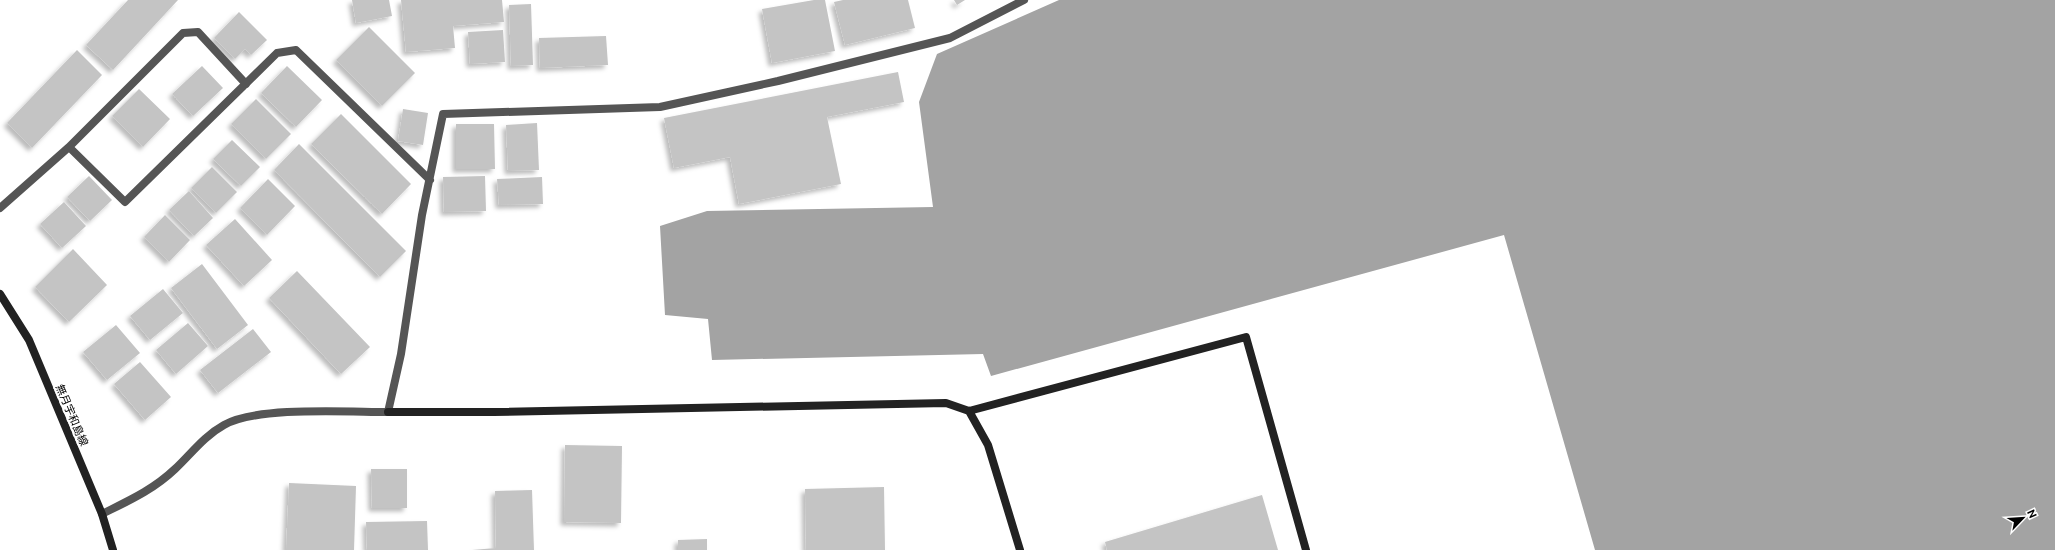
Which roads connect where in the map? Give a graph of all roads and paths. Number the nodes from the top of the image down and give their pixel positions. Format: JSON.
{"nodes":[{"id":1,"x":1024,"y":0,"type":"edge"},
{"id":2,"x":246,"y":84,"type":"junction"},
{"id":3,"x":69,"y":147,"type":"junction"},
{"id":4,"x":430,"y":180,"type":"junction"},
{"id":5,"x":0,"y":208,"type":"edge"},
{"id":6,"x":0,"y":294,"type":"edge"},
{"id":7,"x":969,"y":411,"type":"junction"},
{"id":8,"x":388,"y":412,"type":"junction"},
{"id":9,"x":102,"y":514,"type":"junction"},
{"id":10,"x":113,"y":550,"type":"edge"},
{"id":11,"x":1020,"y":550,"type":"edge"},
{"id":12,"x":1306,"y":550,"type":"edge"}],
"edges":[{"from":1,"to":4,"type":"street"},
{"from":2,"to":3,"type":"street"},
{"from":2,"to":3,"type":"street"},
{"from":2,"to":4,"type":"street"},
{"from":3,"to":5,"type":"street"},
{"from":4,"to":8,"type":"street"},
{"from":6,"to":9,"type":"street","name":"無月宇和島線"},
{"from":7,"to":8,"type":"street"},
{"from":7,"to":11,"type":"street"},
{"from":7,"to":12,"type":"street"},
{"from":8,"to":9,"type":"street"},
{"from":9,"to":10,"type":"street","name":"無月宇和島線"}]}
